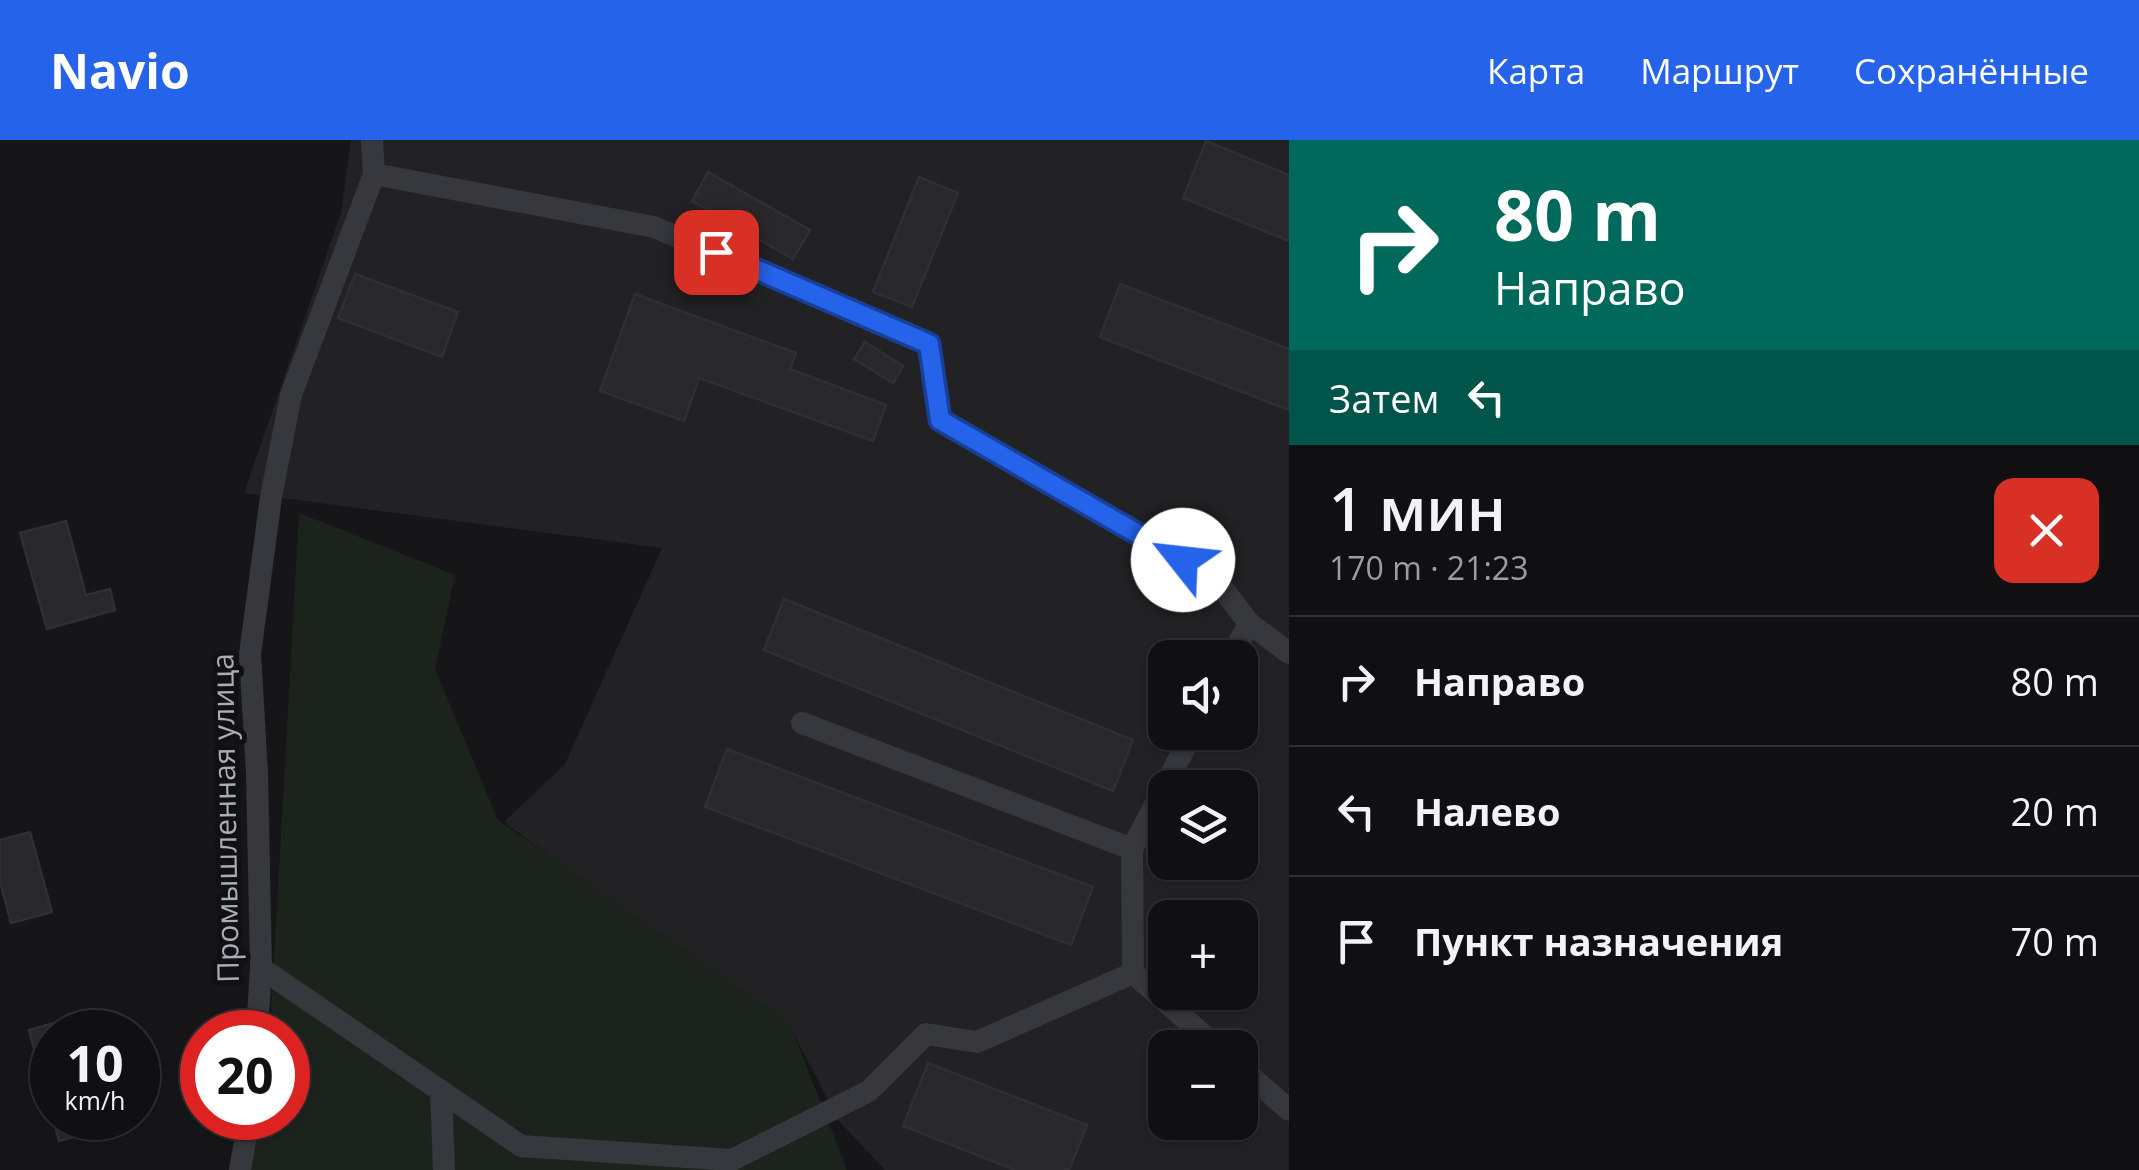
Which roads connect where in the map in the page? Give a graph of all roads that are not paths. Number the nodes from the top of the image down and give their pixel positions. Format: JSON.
{"nodes":[{"id":1,"x":372,"y":140,"type":"edge"},
{"id":2,"x":374,"y":174,"type":"junction"},
{"id":3,"x":1249,"y":623,"type":"junction"},
{"id":4,"x":1240,"y":640,"type":"edge"},
{"id":5,"x":1289,"y":654,"type":"edge"},
{"id":6,"x":802,"y":723,"type":"dead end"},
{"id":7,"x":1183,"y":750,"type":"edge"},
{"id":8,"x":1132,"y":850,"type":"junction"},
{"id":9,"x":261,"y":968,"type":"junction"},
{"id":10,"x":1133,"y":973,"type":"junction"},
{"id":11,"x":258,"y":1010,"type":"edge"},
{"id":12,"x":1198,"y":1030,"type":"edge"},
{"id":13,"x":1258,"y":1083,"type":"edge"},
{"id":14,"x":441,"y":1091,"type":"junction"},
{"id":15,"x":1289,"y":1110,"type":"edge"},
{"id":16,"x":245,"y":1140,"type":"edge"},
{"id":17,"x":240,"y":1170,"type":"edge"},
{"id":18,"x":444,"y":1170,"type":"edge"}],
"edges":[{"from":1,"to":2,"type":"street","name":"Промышленная улица"},
{"from":2,"to":3,"type":"street"},
{"from":2,"to":9,"type":"street","name":"Промышленная улица"},
{"from":3,"to":4,"type":"street"},
{"from":3,"to":5,"type":"street"},
{"from":6,"to":8,"type":"street"},
{"from":7,"to":8,"type":"street"},
{"from":8,"to":10,"type":"street"},
{"from":9,"to":11,"type":"street","name":"Промышленная улица"},
{"from":9,"to":14,"type":"street"},
{"from":10,"to":12,"type":"street"},
{"from":10,"to":14,"type":"street"},
{"from":13,"to":15,"type":"street"},
{"from":14,"to":18,"type":"street"},
{"from":16,"to":17,"type":"street"}]}
